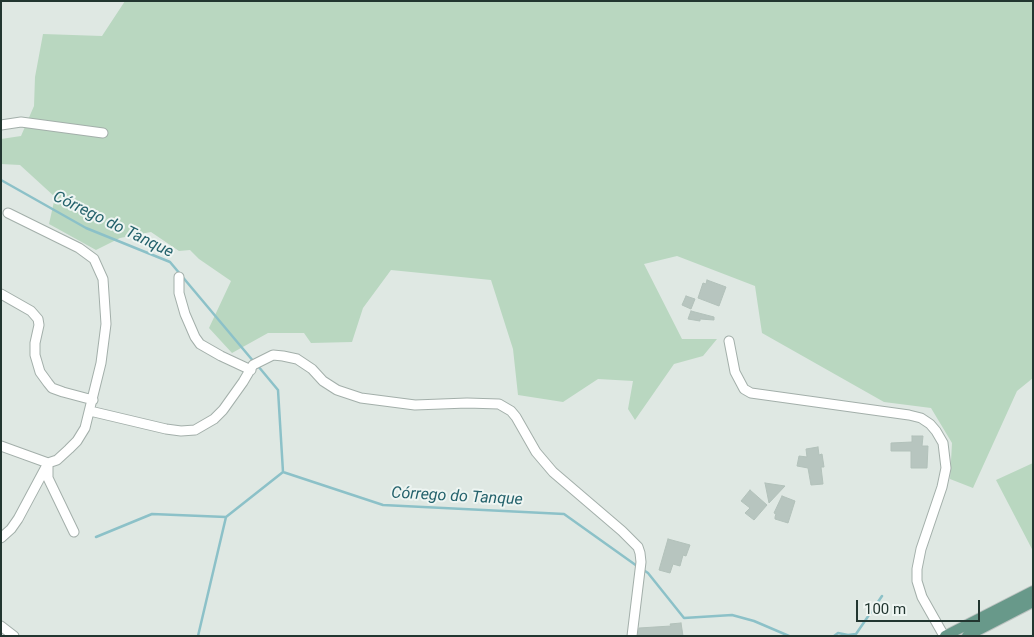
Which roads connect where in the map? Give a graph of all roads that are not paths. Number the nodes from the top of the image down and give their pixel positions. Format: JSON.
{"nodes":[{"id":1,"x":1,"y":125,"type":"edge"},
{"id":2,"x":102,"y":133,"type":"dead end"},
{"id":3,"x":8,"y":213,"type":"dead end"},
{"id":4,"x":180,"y":277,"type":"dead end"},
{"id":5,"x":1,"y":294,"type":"edge"},
{"id":6,"x":730,"y":341,"type":"dead end"},
{"id":7,"x":252,"y":367,"type":"junction"},
{"id":8,"x":93,"y":400,"type":"junction"},
{"id":9,"x":90,"y":410,"type":"junction"},
{"id":10,"x":1,"y":446,"type":"edge"},
{"id":11,"x":48,"y":464,"type":"junction"},
{"id":12,"x":74,"y":532,"type":"dead end"},
{"id":13,"x":1,"y":538,"type":"edge"},
{"id":14,"x":1033,"y":591,"type":"edge"},
{"id":15,"x":1033,"y":602,"type":"edge"},
{"id":16,"x":1,"y":626,"type":"edge"},
{"id":17,"x":14,"y":636,"type":"edge"},
{"id":18,"x":632,"y":636,"type":"edge"},
{"id":19,"x":945,"y":636,"type":"edge"},
{"id":20,"x":967,"y":636,"type":"edge"}],
"edges":[{"from":1,"to":2,"type":"street"},
{"from":3,"to":8,"type":"street"},
{"from":4,"to":7,"type":"street"},
{"from":5,"to":8,"type":"street"},
{"from":6,"to":19,"type":"street"},
{"from":7,"to":9,"type":"street"},
{"from":7,"to":18,"type":"street"},
{"from":8,"to":9,"type":"street"},
{"from":9,"to":11,"type":"street"},
{"from":10,"to":11,"type":"street"},
{"from":11,"to":12,"type":"street"},
{"from":11,"to":13,"type":"street"},
{"from":14,"to":19,"type":"main road"},
{"from":15,"to":20,"type":"main road"},
{"from":16,"to":17,"type":"street"}]}
